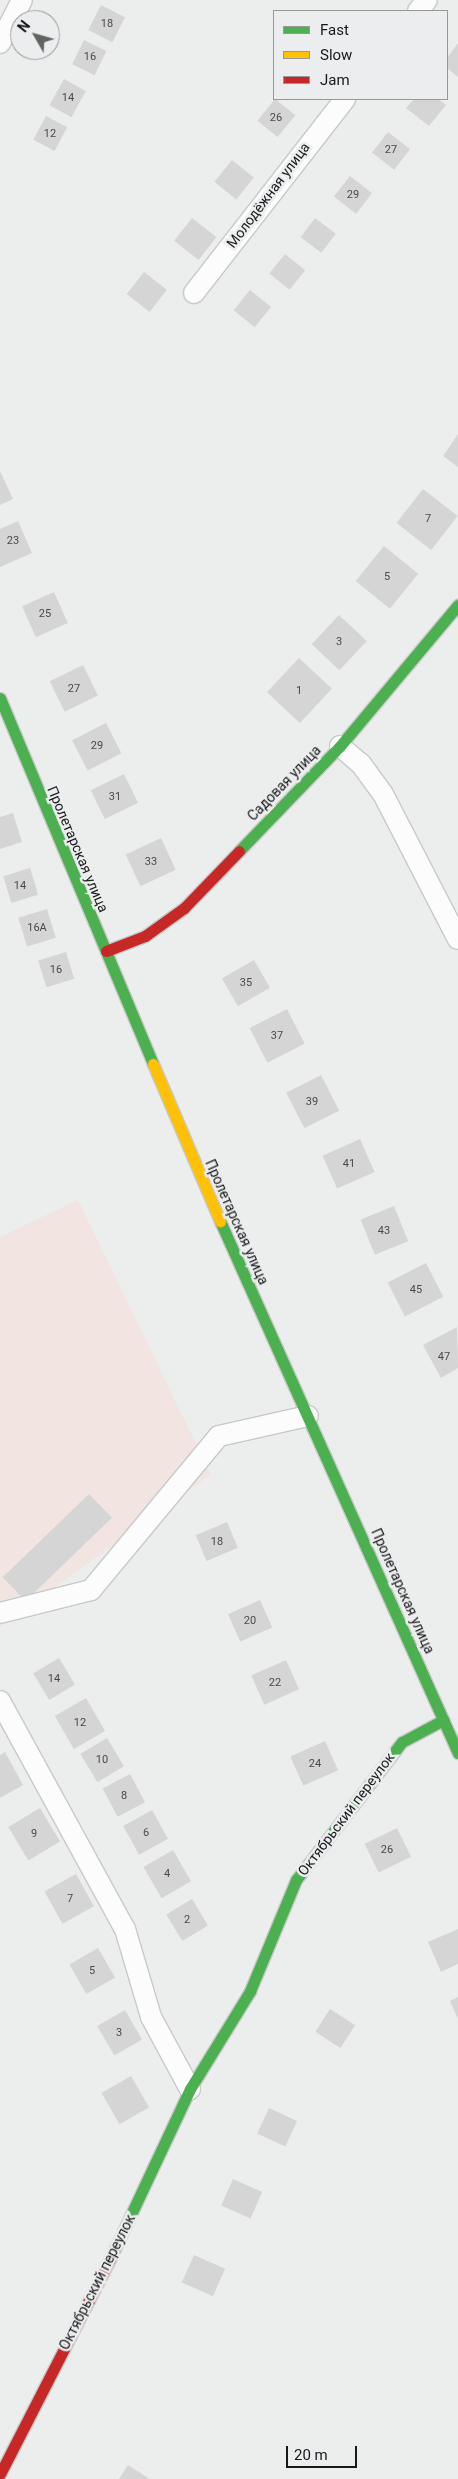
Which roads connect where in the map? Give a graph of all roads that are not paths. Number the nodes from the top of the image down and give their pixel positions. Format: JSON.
{"nodes":[{"id":1,"x":22,"y":0,"type":"edge"},
{"id":2,"x":427,"y":0,"type":"edge"},
{"id":3,"x":419,"y":10,"type":"edge"},
{"id":4,"x":0,"y":44,"type":"edge"},
{"id":5,"x":344,"y":100,"type":"edge"},
{"id":6,"x":194,"y":293,"type":"dead end"},
{"id":7,"x":455,"y":615,"type":"edge"},
{"id":8,"x":0,"y":698,"type":"edge"},
{"id":9,"x":340,"y":746,"type":"junction"},
{"id":10,"x":458,"y":939,"type":"edge"},
{"id":11,"x":106,"y":951,"type":"junction"},
{"id":12,"x":308,"y":1416,"type":"junction"},
{"id":13,"x":0,"y":1613,"type":"edge"},
{"id":14,"x":0,"y":1700,"type":"edge"},
{"id":15,"x":443,"y":1720,"type":"junction"},
{"id":16,"x":458,"y":1753,"type":"edge"},
{"id":17,"x":190,"y":2089,"type":"junction"},
{"id":18,"x":0,"y":2474,"type":"edge"}],
"edges":[{"from":1,"to":4,"type":"street"},
{"from":2,"to":3,"type":"street"},
{"from":5,"to":6,"type":"street","name":"Молодёжная улица"},
{"from":7,"to":9,"type":"street","name":"Садовая улица"},
{"from":8,"to":11,"type":"street","name":"Пролетарская улица"},
{"from":9,"to":10,"type":"street"},
{"from":9,"to":11,"type":"street","name":"Садовая улица"},
{"from":11,"to":12,"type":"street","name":"Пролетарская улица"},
{"from":12,"to":13,"type":"street"},
{"from":12,"to":15,"type":"street","name":"Пролетарская улица"},
{"from":14,"to":17,"type":"street"},
{"from":15,"to":16,"type":"street","name":"Пролетарская улица"},
{"from":15,"to":17,"type":"street","name":"Октябрьский переулок"},
{"from":17,"to":18,"type":"street","name":"Октябрьский переулок"}]}
